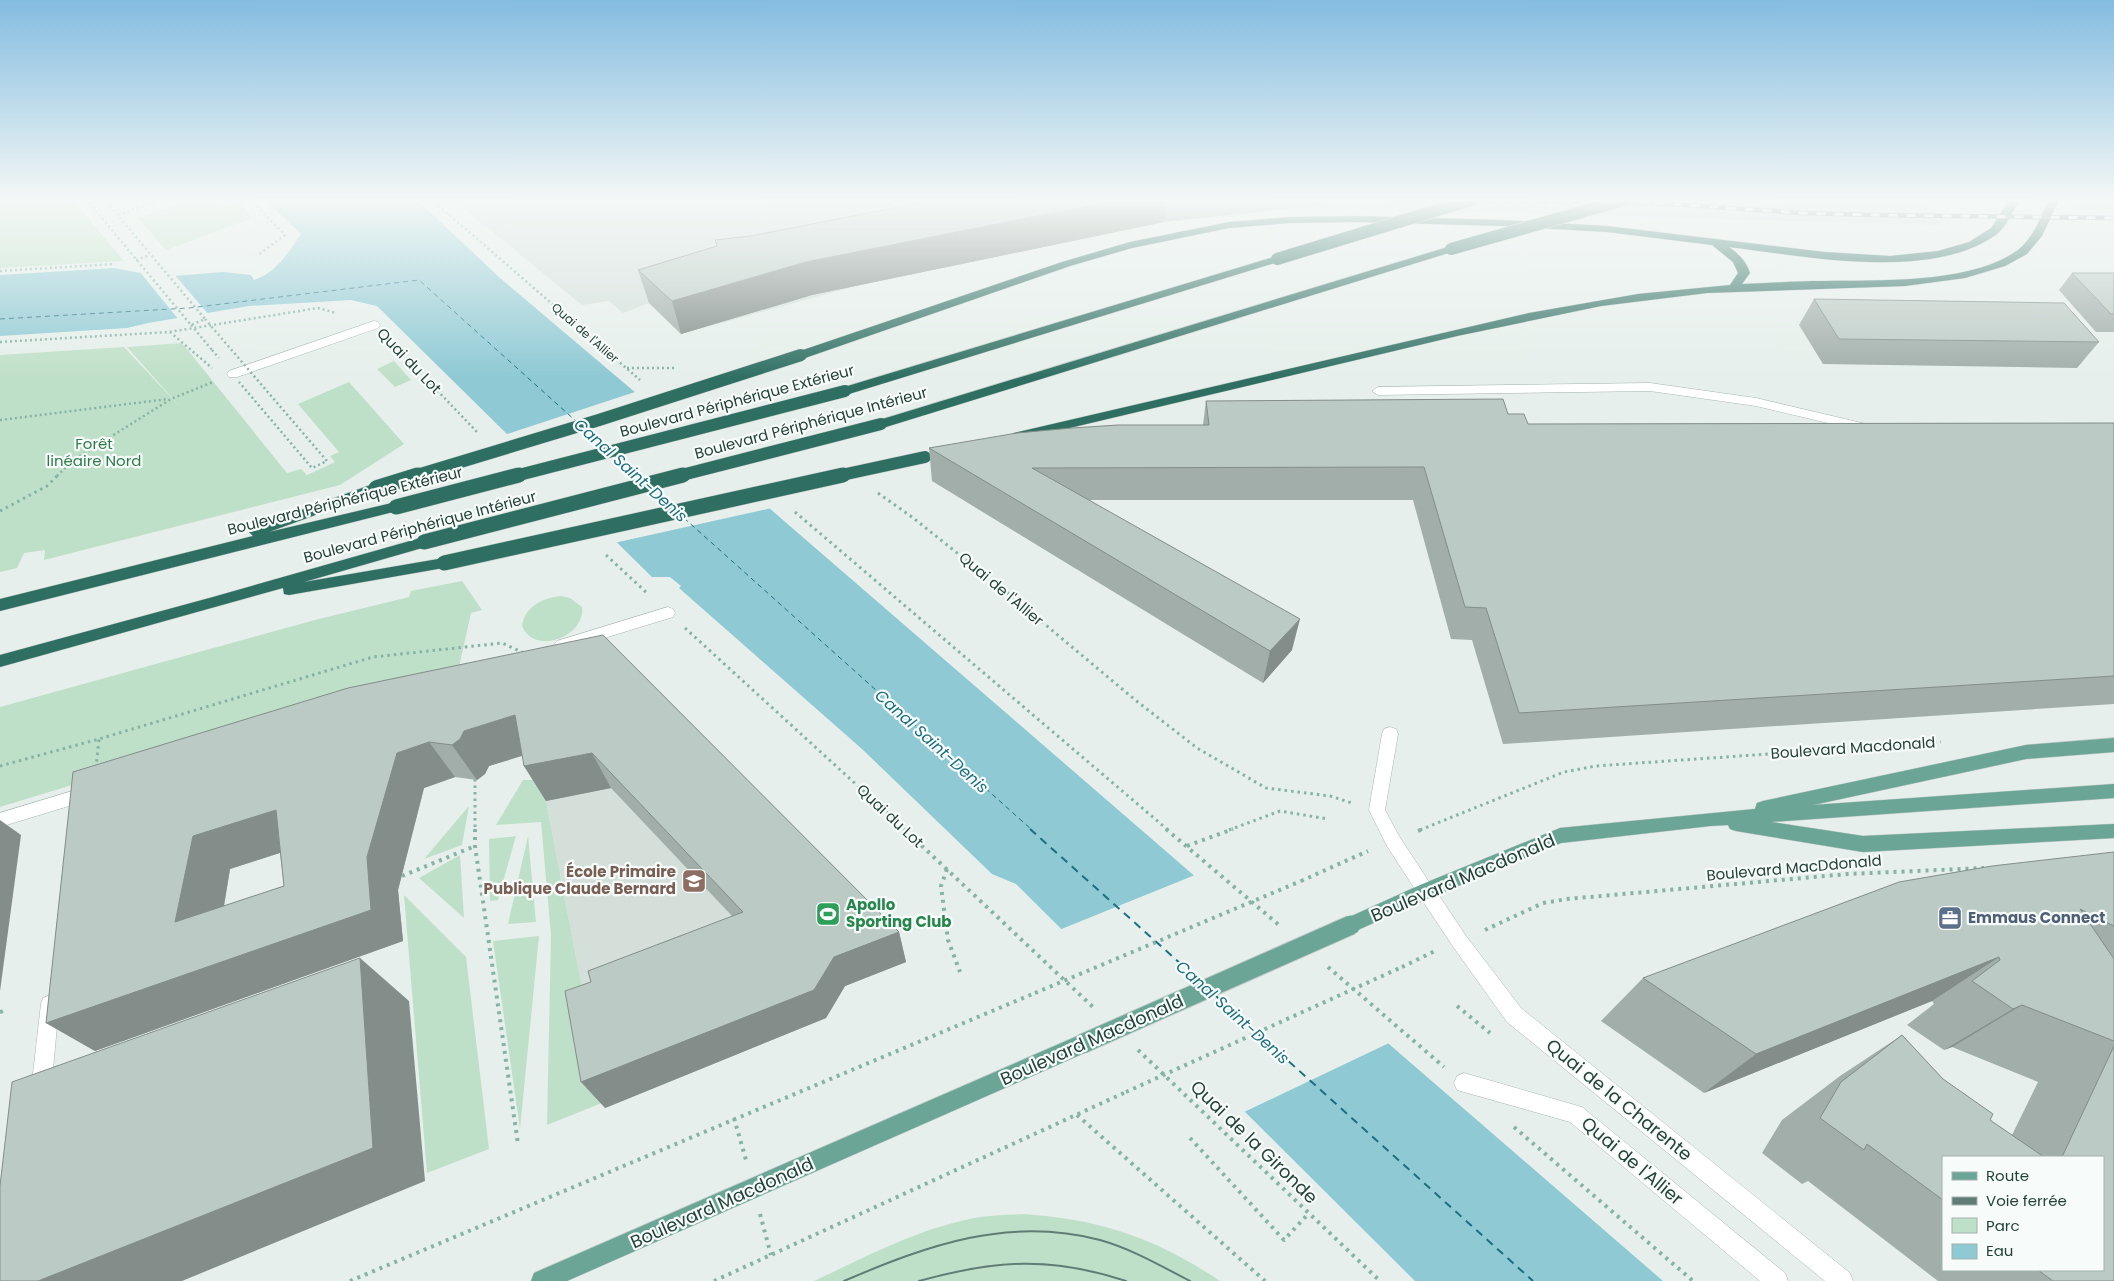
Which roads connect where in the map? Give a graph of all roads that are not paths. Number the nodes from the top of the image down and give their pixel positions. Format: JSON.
{"nodes":[{"id":1,"x":1084,"y":259,"type":"edge"},
{"id":2,"x":1278,"y":259,"type":"edge"},
{"id":3,"x":1420,"y":259,"type":"edge"},
{"id":4,"x":1736,"y":259,"type":"edge"},
{"id":5,"x":2008,"y":259,"type":"edge"},
{"id":6,"x":1734,"y":287,"type":"junction"},
{"id":7,"x":374,"y":324,"type":"road end"},
{"id":8,"x":232,"y":374,"type":"road end"},
{"id":9,"x":1378,"y":391,"type":"dead end"},
{"id":10,"x":1880,"y":434,"type":"edge"},
{"id":11,"x":1011,"y":438,"type":"edge"},
{"id":12,"x":930,"y":456,"type":"dead end"},
{"id":13,"x":188,"y":557,"type":"junction"},
{"id":14,"x":213,"y":603,"type":"junction"},
{"id":15,"x":0,"y":605,"type":"edge"},
{"id":16,"x":668,"y":613,"type":"road end"},
{"id":17,"x":530,"y":656,"type":"edge"},
{"id":18,"x":0,"y":661,"type":"edge"},
{"id":19,"x":1390,"y":734,"type":"dead end"},
{"id":20,"x":2114,"y":745,"type":"edge"},
{"id":21,"x":98,"y":791,"type":"edge"},
{"id":22,"x":2114,"y":791,"type":"edge"},
{"id":23,"x":70,"y":799,"type":"junction"},
{"id":24,"x":1710,"y":819,"type":"junction"},
{"id":25,"x":0,"y":820,"type":"edge"},
{"id":26,"x":69,"y":820,"type":"edge"},
{"id":27,"x":2114,"y":832,"type":"edge"},
{"id":28,"x":1426,"y":891,"type":"junction"},
{"id":29,"x":52,"y":985,"type":"edge"},
{"id":30,"x":1464,"y":1084,"type":"dead end"},
{"id":31,"x":39,"y":1113,"type":"edge"},
{"id":32,"x":542,"y":1281,"type":"edge"},
{"id":33,"x":1777,"y":1281,"type":"edge"},
{"id":34,"x":1842,"y":1281,"type":"edge"}],
"edges":[{"from":1,"to":13,"type":"highway","bridge":true},
{"from":2,"to":13,"type":"highway","name":"Boulevard Périphérique Extérieur","bridge":true},
{"from":3,"to":14,"type":"highway","name":"Boulevard Périphérique Intérieur","bridge":true},
{"from":4,"to":6,"type":"highway"},
{"from":5,"to":6,"type":"highway"},
{"from":6,"to":11,"type":"highway"},
{"from":7,"to":8,"type":"street","name":"Quai du Lot"},
{"from":9,"to":10,"type":"street"},
{"from":12,"to":14,"type":"highway","bridge":true},
{"from":13,"to":15,"type":"highway","name":"Boulevard Périphérique Extérieur"},
{"from":14,"to":18,"type":"highway","name":"Boulevard Périphérique Intérieur"},
{"from":16,"to":17,"type":"street"},
{"from":19,"to":28,"type":"street","name":"Quai de la Charente"},
{"from":20,"to":24,"type":"main road","name":"Boulevard Macdonald"},
{"from":21,"to":23,"type":"street"},
{"from":22,"to":24,"type":"main road","name":"Boulevard Macdonald"},
{"from":23,"to":25,"type":"street"},
{"from":23,"to":26,"type":"street"},
{"from":24,"to":27,"type":"main road","name":"Boulevard Macdonald"},
{"from":24,"to":28,"type":"main road","name":"Boulevard Macdonald"},
{"from":28,"to":32,"type":"main road","name":"Boulevard Macdonald","bridge":true},
{"from":28,"to":34,"type":"street","name":"Quai de la Charente"},
{"from":29,"to":31,"type":"street"},
{"from":30,"to":33,"type":"street","name":"Quai de l'Allier"}]}
